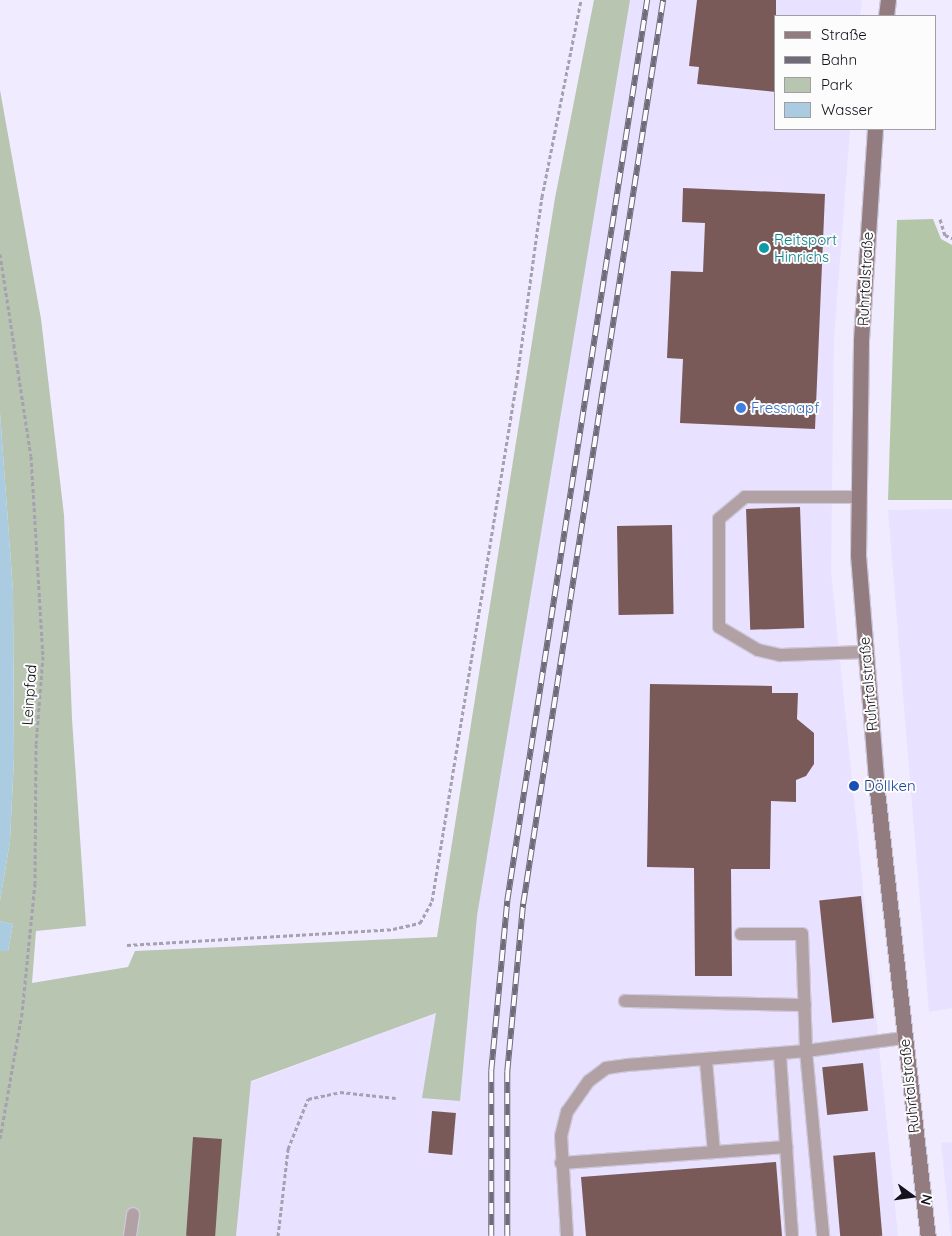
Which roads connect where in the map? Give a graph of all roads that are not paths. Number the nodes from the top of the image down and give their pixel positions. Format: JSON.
{"nodes":[{"id":1,"x":888,"y":0,"type":"edge"},
{"id":2,"x":886,"y":15,"type":"edge"},
{"id":3,"x":875,"y":130,"type":"edge"},
{"id":4,"x":857,"y":497,"type":"junction"},
{"id":5,"x":866,"y":652,"type":"junction"},
{"id":6,"x":741,"y":934,"type":"dead end"},
{"id":7,"x":625,"y":1001,"type":"dead end"},
{"id":8,"x":805,"y":1005,"type":"junction"},
{"id":9,"x":904,"y":1038,"type":"junction"},
{"id":10,"x":806,"y":1051,"type":"junction"},
{"id":11,"x":780,"y":1055,"type":"junction"},
{"id":12,"x":706,"y":1061,"type":"junction"},
{"id":13,"x":786,"y":1147,"type":"junction"},
{"id":14,"x":714,"y":1152,"type":"junction"},
{"id":15,"x":561,"y":1163,"type":"junction"},
{"id":16,"x":133,"y":1214,"type":"dead end"},
{"id":17,"x":130,"y":1236,"type":"edge"},
{"id":18,"x":566,"y":1236,"type":"edge"},
{"id":19,"x":792,"y":1236,"type":"edge"},
{"id":20,"x":823,"y":1236,"type":"edge"},
{"id":21,"x":928,"y":1236,"type":"edge"}],
"edges":[{"from":1,"to":2,"type":"main road"},
{"from":3,"to":4,"type":"main road","name":"Ruhrtalstraße"},
{"from":4,"to":5,"type":"main road","name":"Ruhrtalstraße"},
{"from":4,"to":5,"type":"lane"},
{"from":5,"to":9,"type":"main road","name":"Ruhrtalstraße"},
{"from":6,"to":8,"type":"lane"},
{"from":7,"to":8,"type":"lane"},
{"from":8,"to":10,"type":"lane"},
{"from":9,"to":10,"type":"lane"},
{"from":9,"to":21,"type":"main road","name":"Ruhrtalstraße"},
{"from":10,"to":11,"type":"lane"},
{"from":10,"to":20,"type":"lane"},
{"from":11,"to":12,"type":"lane"},
{"from":11,"to":13,"type":"lane"},
{"from":12,"to":14,"type":"lane"},
{"from":12,"to":15,"type":"lane"},
{"from":13,"to":14,"type":"lane"},
{"from":13,"to":19,"type":"lane"},
{"from":14,"to":15,"type":"lane"},
{"from":15,"to":18,"type":"lane"},
{"from":16,"to":17,"type":"lane"}]}
